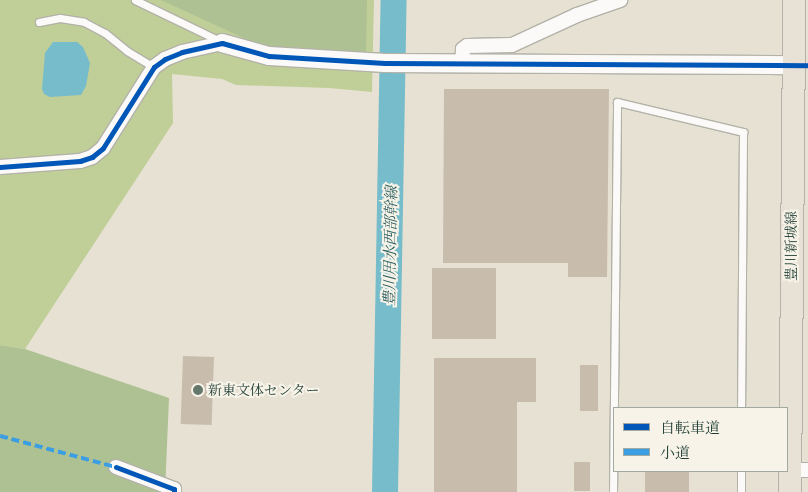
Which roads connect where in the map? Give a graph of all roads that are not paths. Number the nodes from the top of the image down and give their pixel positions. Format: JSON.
{"nodes":[{"id":1,"x":135,"y":0,"type":"edge"},
{"id":2,"x":620,"y":0,"type":"edge"},
{"id":3,"x":794,"y":0,"type":"edge"},
{"id":4,"x":39,"y":22,"type":"dead end"},
{"id":5,"x":222,"y":43,"type":"junction"},
{"id":6,"x":462,"y":64,"type":"junction"},
{"id":7,"x":800,"y":65,"type":"edge"},
{"id":8,"x":154,"y":67,"type":"junction"},
{"id":9,"x":0,"y":167,"type":"edge"},
{"id":10,"x":614,"y":407,"type":"edge"},
{"id":11,"x":741,"y":407,"type":"edge"},
{"id":12,"x":116,"y":467,"type":"dead end"},
{"id":13,"x":613,"y":472,"type":"edge"},
{"id":14,"x":741,"y":472,"type":"edge"},
{"id":15,"x":796,"y":477,"type":"edge"},
{"id":16,"x":174,"y":492,"type":"edge"},
{"id":17,"x":613,"y":492,"type":"edge"},
{"id":18,"x":741,"y":492,"type":"edge"}],
"edges":[{"from":1,"to":5,"type":"lane"},
{"from":2,"to":6,"type":"street"},
{"from":3,"to":7,"type":"main road","name":"豊川新城線"},
{"from":4,"to":8,"type":"lane"},
{"from":5,"to":6,"type":"street"},
{"from":5,"to":8,"type":"street"},
{"from":6,"to":7,"type":"street"},
{"from":7,"to":15,"type":"main road","name":"豊川新城線"},
{"from":8,"to":9,"type":"street"},
{"from":10,"to":11,"type":"lane"},
{"from":12,"to":16,"type":"street"},
{"from":13,"to":17,"type":"lane"},
{"from":14,"to":18,"type":"lane"}]}
